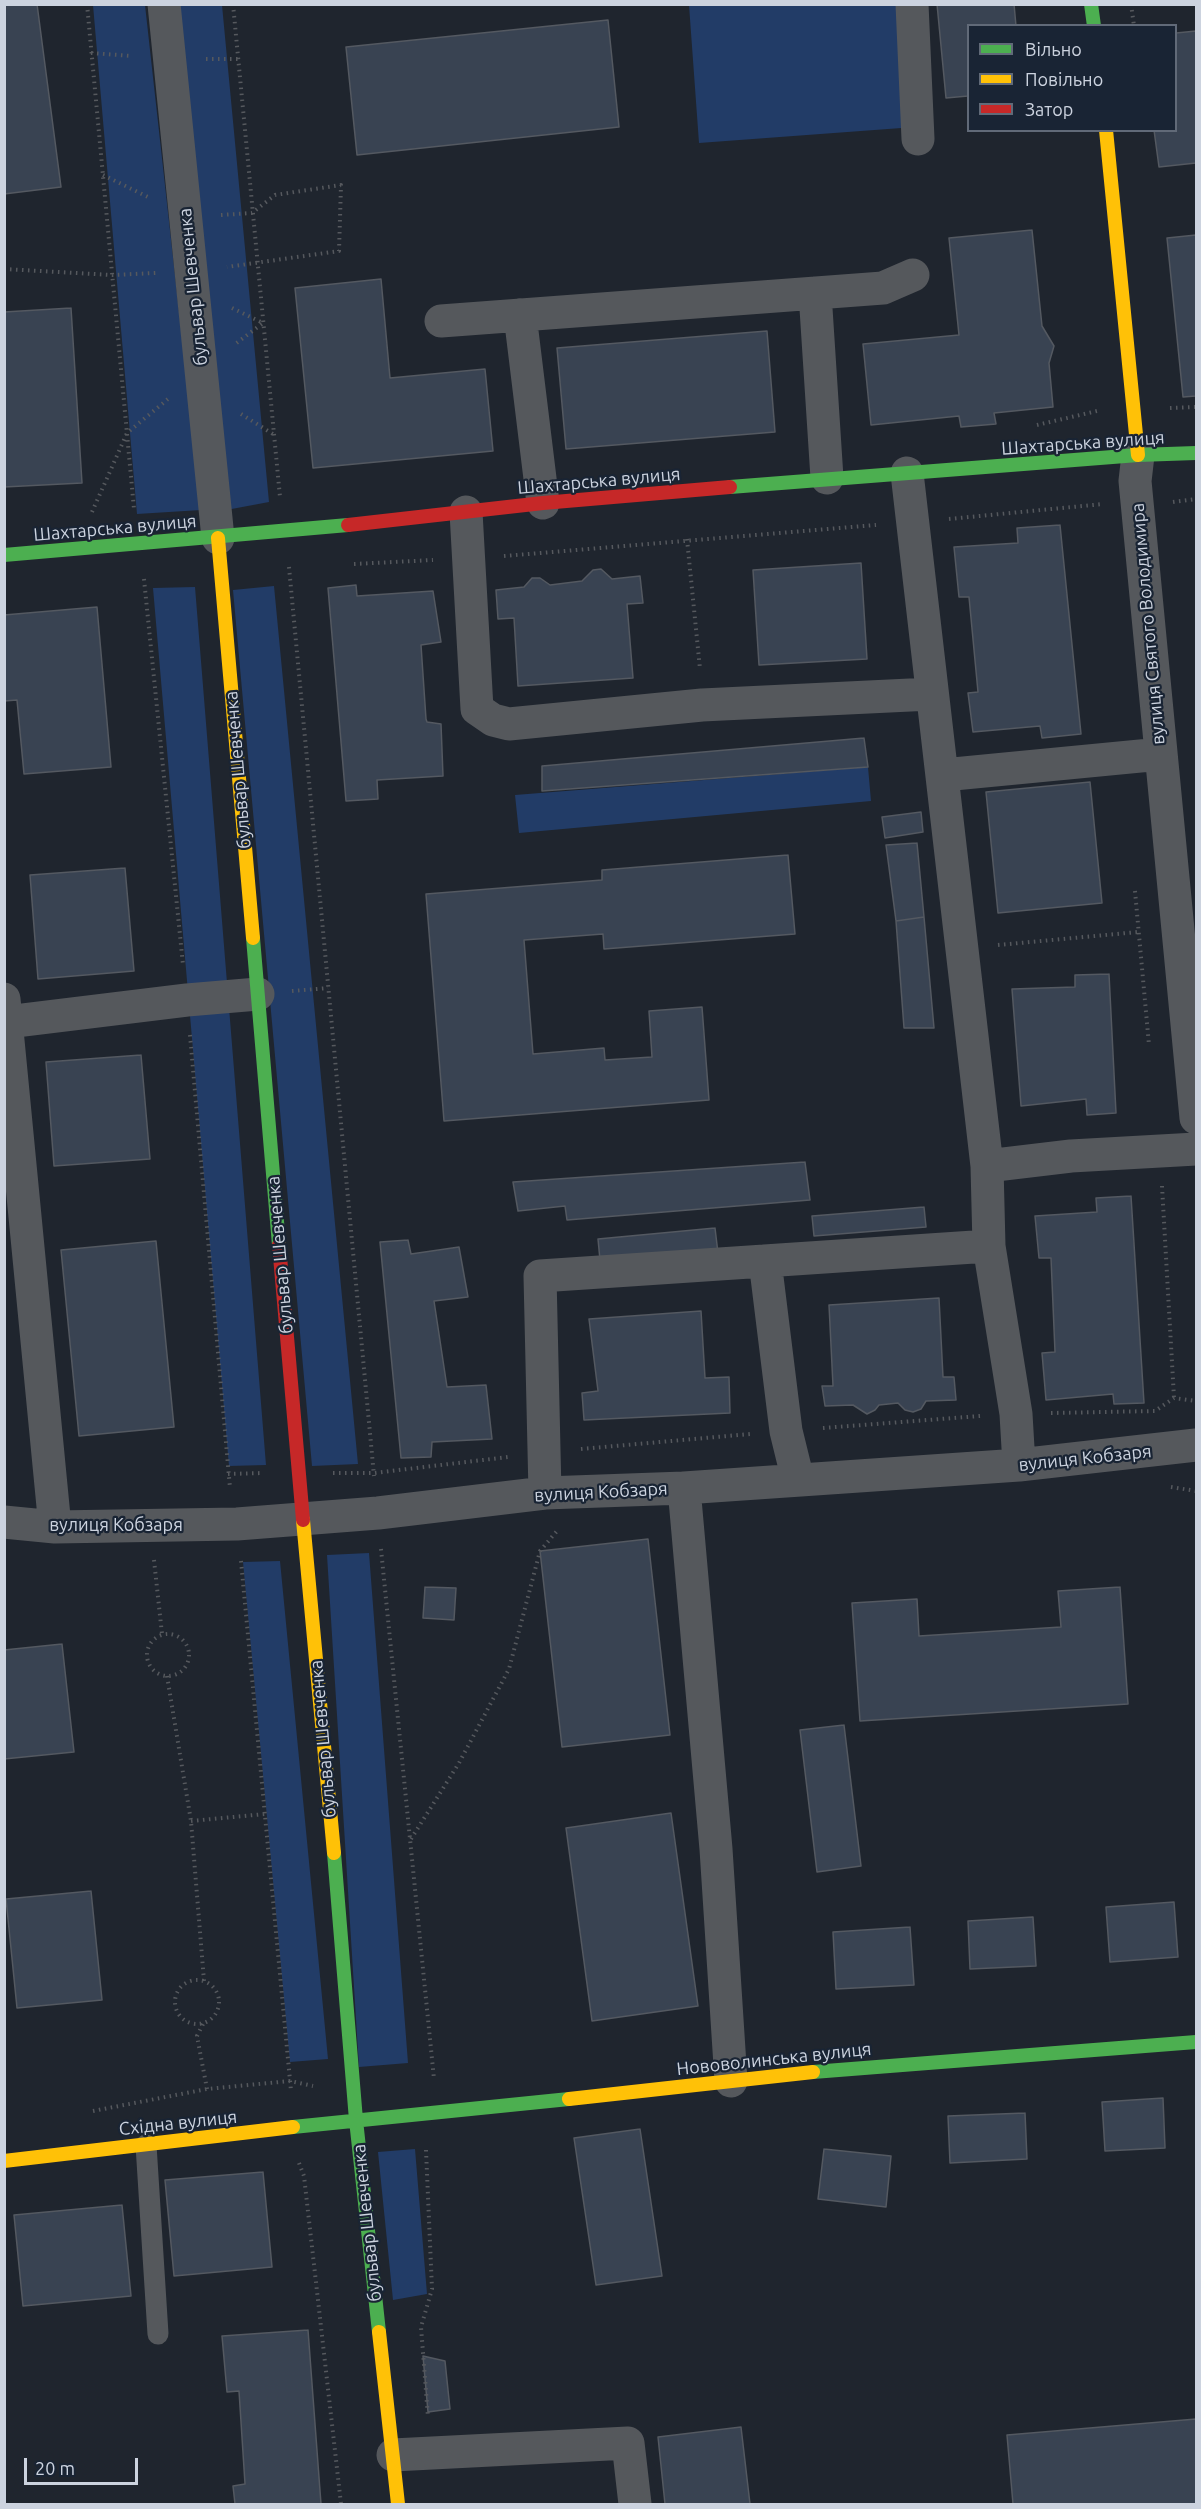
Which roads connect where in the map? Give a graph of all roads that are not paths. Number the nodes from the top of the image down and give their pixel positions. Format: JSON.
{"nodes":[{"id":1,"x":164,"y":4,"type":"edge"},
{"id":2,"x":912,"y":4,"type":"edge"},
{"id":3,"x":1092,"y":4,"type":"edge"},
{"id":4,"x":1094,"y":24,"type":"edge"},
{"id":5,"x":1106,"y":132,"type":"edge"},
{"id":6,"x":918,"y":139,"type":"dead end"},
{"id":7,"x":913,"y":275,"type":"dead end"},
{"id":8,"x":815,"y":293,"type":"junction"},
{"id":9,"x":520,"y":315,"type":"junction"},
{"id":10,"x":441,"y":321,"type":"dead end"},
{"id":11,"x":1197,"y":453,"type":"edge"},
{"id":12,"x":1138,"y":455,"type":"junction"},
{"id":13,"x":907,"y":473,"type":"junction"},
{"id":14,"x":827,"y":478,"type":"junction"},
{"id":15,"x":543,"y":503,"type":"junction"},
{"id":16,"x":466,"y":512,"type":"junction"},
{"id":17,"x":218,"y":538,"type":"junction"},
{"id":18,"x":4,"y":555,"type":"edge"},
{"id":19,"x":932,"y":694,"type":"junction"},
{"id":20,"x":1161,"y":754,"type":"junction"},
{"id":21,"x":943,"y":775,"type":"junction"},
{"id":22,"x":258,"y":994,"type":"junction"},
{"id":23,"x":6,"y":1011,"type":"edge"},
{"id":24,"x":1197,"y":1118,"type":"edge"},
{"id":25,"x":1197,"y":1149,"type":"edge"},
{"id":26,"x":987,"y":1166,"type":"junction"},
{"id":27,"x":989,"y":1246,"type":"junction"},
{"id":28,"x":765,"y":1261,"type":"junction"},
{"id":29,"x":1197,"y":1445,"type":"edge"},
{"id":30,"x":1019,"y":1465,"type":"junction"},
{"id":31,"x":798,"y":1480,"type":"junction"},
{"id":32,"x":684,"y":1488,"type":"junction"},
{"id":33,"x":545,"y":1493,"type":"junction"},
{"id":34,"x":303,"y":1518,"type":"junction"},
{"id":35,"x":4,"y":1522,"type":"edge"},
{"id":36,"x":55,"y":1527,"type":"junction"},
{"id":37,"x":1197,"y":2042,"type":"edge"},
{"id":38,"x":731,"y":2081,"type":"junction"},
{"id":39,"x":356,"y":2120,"type":"junction"},
{"id":40,"x":146,"y":2145,"type":"junction"},
{"id":41,"x":4,"y":2161,"type":"edge"},
{"id":42,"x":158,"y":2334,"type":"dead end"},
{"id":43,"x":393,"y":2455,"type":"junction"},
{"id":44,"x":398,"y":2505,"type":"edge"},
{"id":45,"x":635,"y":2505,"type":"edge"}],
"edges":[{"from":1,"to":17,"type":"street","name":"бульвар Шевченка"},
{"from":2,"to":6,"type":"street"},
{"from":3,"to":4,"type":"street"},
{"from":5,"to":12,"type":"street","name":"вулиця Святого Володимира"},
{"from":7,"to":8,"type":"street"},
{"from":8,"to":9,"type":"street"},
{"from":8,"to":14,"type":"street"},
{"from":9,"to":10,"type":"street"},
{"from":9,"to":15,"type":"street"},
{"from":11,"to":12,"type":"street","name":"Шахтарська вулиця"},
{"from":12,"to":13,"type":"street","name":"Шахтарська вулиця"},
{"from":12,"to":20,"type":"street","name":"вулиця Святого Володимира"},
{"from":13,"to":14,"type":"street","name":"Шахтарська вулиця"},
{"from":13,"to":19,"type":"street"},
{"from":14,"to":15,"type":"street","name":"Шахтарська вулиця"},
{"from":15,"to":16,"type":"street","name":"Шахтарська вулиця"},
{"from":16,"to":17,"type":"street","name":"Шахтарська вулиця"},
{"from":16,"to":19,"type":"street"},
{"from":17,"to":18,"type":"street","name":"Шахтарська вулиця"},
{"from":17,"to":22,"type":"street","name":"бульвар Шевченка"},
{"from":19,"to":21,"type":"street"},
{"from":20,"to":21,"type":"street"},
{"from":20,"to":24,"type":"street","name":"вулиця Святого Володимира"},
{"from":21,"to":26,"type":"street"},
{"from":22,"to":23,"type":"street"},
{"from":22,"to":34,"type":"street","name":"бульвар Шевченка"},
{"from":23,"to":36,"type":"street"},
{"from":25,"to":26,"type":"street"},
{"from":26,"to":27,"type":"street"},
{"from":27,"to":28,"type":"street"},
{"from":27,"to":30,"type":"street"},
{"from":28,"to":31,"type":"street"},
{"from":28,"to":33,"type":"street"},
{"from":29,"to":30,"type":"street","name":"вулиця Кобзаря"},
{"from":30,"to":31,"type":"street","name":"вулиця Кобзаря"},
{"from":31,"to":32,"type":"street","name":"вулиця Кобзаря"},
{"from":32,"to":33,"type":"street","name":"вулиця Кобзаря"},
{"from":32,"to":38,"type":"street"},
{"from":33,"to":34,"type":"street","name":"вулиця Кобзаря"},
{"from":34,"to":36,"type":"street","name":"вулиця Кобзаря"},
{"from":34,"to":39,"type":"street","name":"бульвар Шевченка"},
{"from":35,"to":36,"type":"street","name":"вулиця Кобзаря"},
{"from":37,"to":38,"type":"street","name":"Нововолинська вулиця"},
{"from":38,"to":39,"type":"street","name":"Нововолинська вулиця"},
{"from":39,"to":40,"type":"street","name":"Східна вулиця"},
{"from":39,"to":43,"type":"street","name":"бульвар Шевченка"},
{"from":40,"to":41,"type":"street","name":"Східна вулиця"},
{"from":40,"to":42,"type":"lane"},
{"from":43,"to":44,"type":"street","name":"бульвар Шевченка"},
{"from":43,"to":45,"type":"street"}]}
